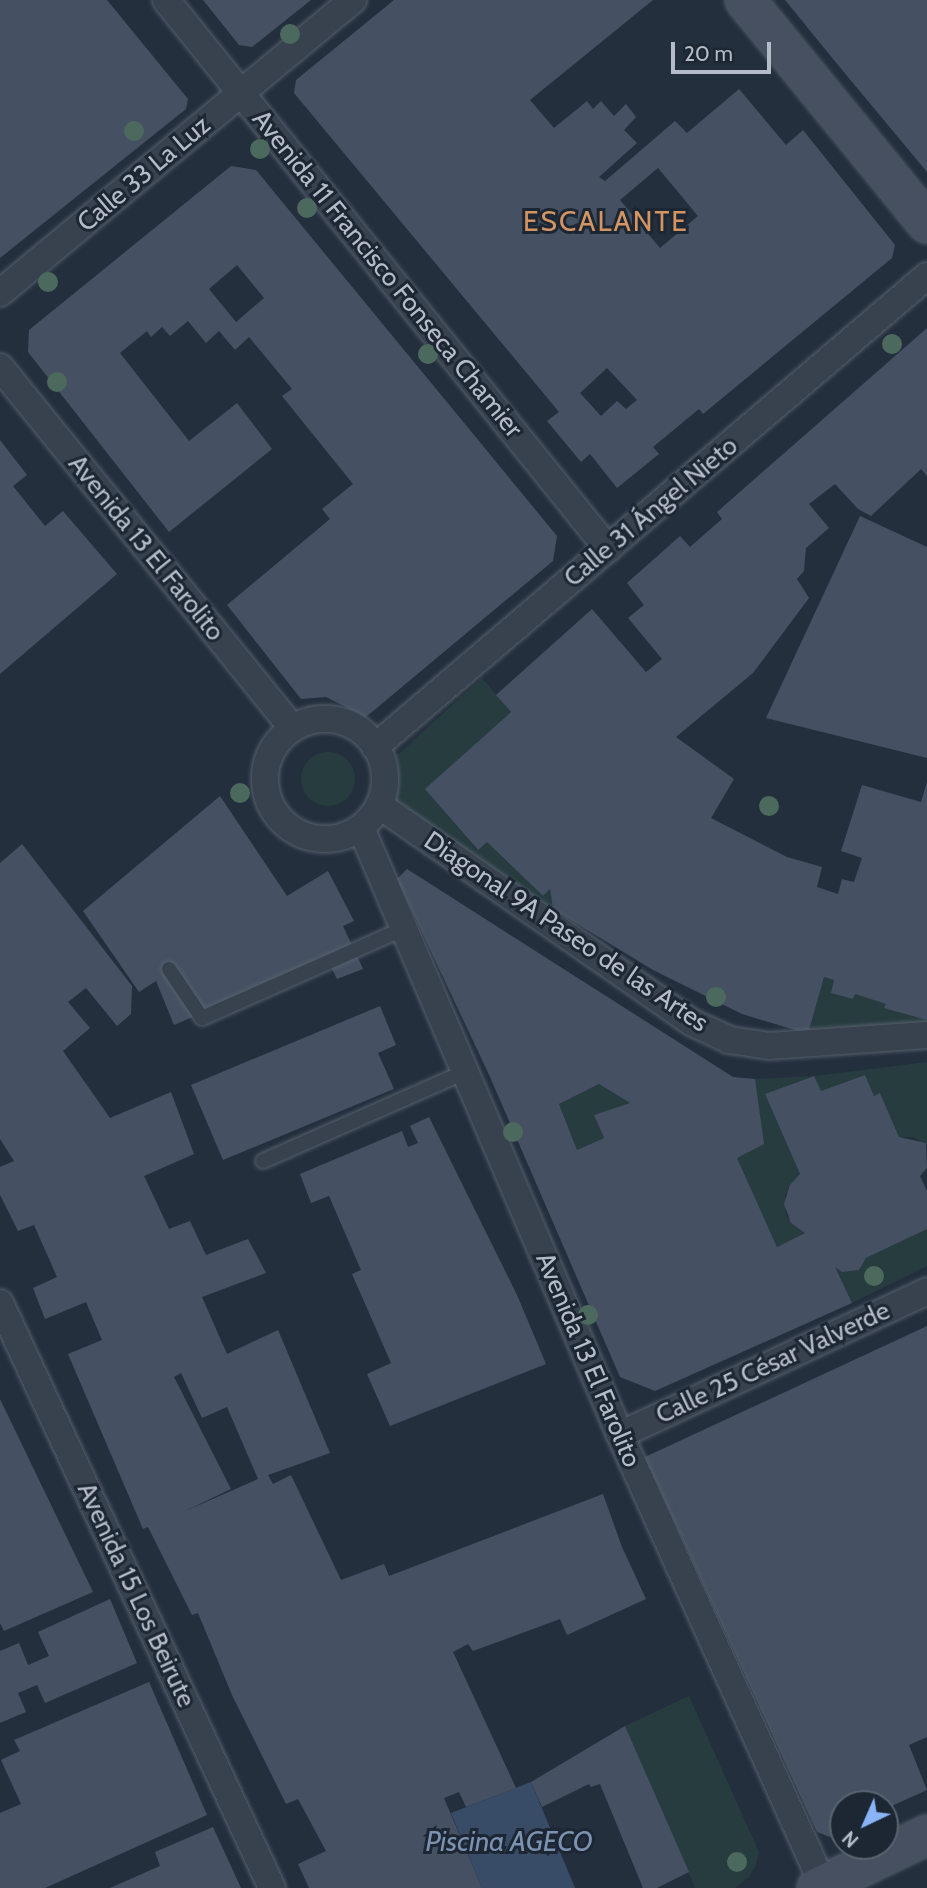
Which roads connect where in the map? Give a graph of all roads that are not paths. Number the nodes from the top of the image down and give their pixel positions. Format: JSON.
{"nodes":[{"id":1,"x":166,"y":0,"type":"edge"},
{"id":2,"x":353,"y":0,"type":"edge"},
{"id":3,"x":745,"y":0,"type":"edge"},
{"id":4,"x":241,"y":93,"type":"junction"},
{"id":5,"x":927,"y":223,"type":"edge"},
{"id":6,"x":927,"y":276,"type":"edge"},
{"id":7,"x":0,"y":293,"type":"edge"},
{"id":8,"x":0,"y":367,"type":"edge"},
{"id":9,"x":608,"y":549,"type":"junction"},
{"id":10,"x":292,"y":728,"type":"junction"},
{"id":11,"x":375,"y":747,"type":"junction"},
{"id":12,"x":379,"y":805,"type":"junction"},
{"id":13,"x":360,"y":828,"type":"junction"},
{"id":14,"x":403,"y":929,"type":"junction"},
{"id":15,"x":169,"y":969,"type":"dead end"},
{"id":16,"x":927,"y":1035,"type":"edge"},
{"id":17,"x":465,"y":1072,"type":"junction"},
{"id":18,"x":263,"y":1161,"type":"dead end"},
{"id":19,"x":927,"y":1291,"type":"edge"},
{"id":20,"x":0,"y":1303,"type":"edge"},
{"id":21,"x":620,"y":1435,"type":"junction"},
{"id":22,"x":927,"y":1835,"type":"edge"},
{"id":23,"x":822,"y":1887,"type":"edge"},
{"id":24,"x":272,"y":1888,"type":"edge"}],
"edges":[{"from":1,"to":4,"type":"street","name":"Avenida 11 Francisco Fonseca Chamier"},
{"from":2,"to":4,"type":"street","name":"Calle 33 La Luz"},
{"from":3,"to":5,"type":"street"},
{"from":4,"to":7,"type":"street","name":"Calle 33 La Luz"},
{"from":4,"to":9,"type":"street","name":"Avenida 11 Francisco Fonseca Chamier"},
{"from":6,"to":9,"type":"street","name":"Calle 31 Ángel Nieto"},
{"from":8,"to":10,"type":"street","name":"Avenida 13 El Farolito"},
{"from":9,"to":11,"type":"street","name":"Calle 31 Ángel Nieto"},
{"from":10,"to":11,"type":"street"},
{"from":10,"to":13,"type":"street"},
{"from":11,"to":12,"type":"street"},
{"from":12,"to":13,"type":"street"},
{"from":12,"to":16,"type":"street","name":"Diagonal 9A Paseo de las Artes"},
{"from":13,"to":14,"type":"street","name":"Avenida 13 El Farolito"},
{"from":14,"to":15,"type":"lane"},
{"from":14,"to":17,"type":"street","name":"Avenida 13 El Farolito"},
{"from":17,"to":18,"type":"lane"},
{"from":17,"to":21,"type":"street","name":"Avenida 13 El Farolito"},
{"from":19,"to":21,"type":"street","name":"Calle 25 César Valverde"},
{"from":20,"to":24,"type":"street","name":"Avenida 15 Los Beirute"},
{"from":21,"to":23,"type":"street","name":"Avenida 13 El Farolito"},
{"from":22,"to":23,"type":"street"}]}
